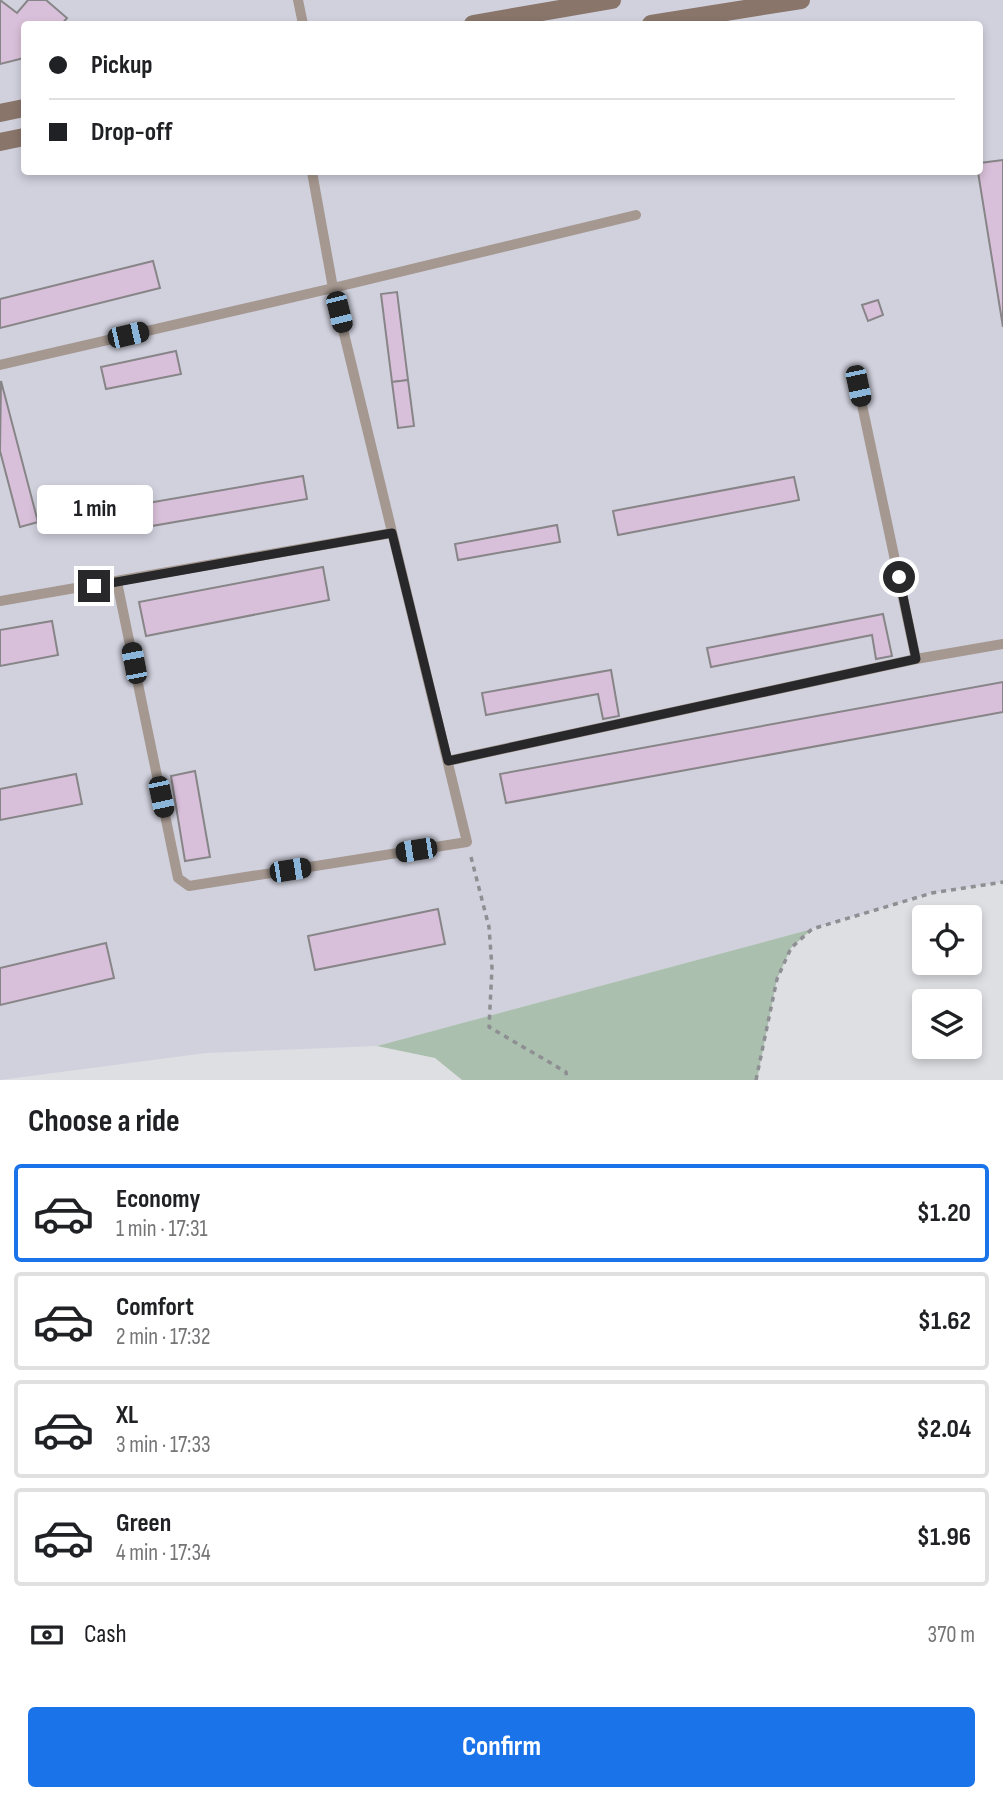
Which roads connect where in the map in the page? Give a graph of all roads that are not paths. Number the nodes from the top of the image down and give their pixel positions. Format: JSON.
{"nodes":[{"id":1,"x":298,"y":0,"type":"edge"},
{"id":2,"x":612,"y":0,"type":"edge"},
{"id":3,"x":802,"y":0,"type":"edge"},
{"id":4,"x":559,"y":4,"type":"edge"},
{"id":5,"x":737,"y":5,"type":"edge"},
{"id":6,"x":302,"y":21,"type":"edge"},
{"id":7,"x":486,"y":21,"type":"edge"},
{"id":8,"x":665,"y":21,"type":"edge"},
{"id":9,"x":21,"y":109,"type":"edge"},
{"id":10,"x":0,"y":113,"type":"edge"},
{"id":11,"x":21,"y":138,"type":"edge"},
{"id":12,"x":0,"y":142,"type":"edge"},
{"id":13,"x":313,"y":175,"type":"edge"},
{"id":14,"x":636,"y":215,"type":"dead end"},
{"id":15,"x":333,"y":288,"type":"junction"},
{"id":16,"x":0,"y":365,"type":"edge"},
{"id":17,"x":858,"y":386,"type":"dead end"},
{"id":18,"x":392,"y":533,"type":"junction"},
{"id":19,"x":117,"y":582,"type":"junction"},
{"id":20,"x":0,"y":601,"type":"edge"},
{"id":21,"x":1003,"y":644,"type":"edge"},
{"id":22,"x":916,"y":659,"type":"junction"},
{"id":23,"x":448,"y":761,"type":"junction"}],
"edges":[{"from":1,"to":6,"type":"lane"},
{"from":2,"to":4,"type":"main road"},
{"from":3,"to":5,"type":"main road"},
{"from":4,"to":7,"type":"main road"},
{"from":5,"to":8,"type":"main road"},
{"from":9,"to":10,"type":"main road"},
{"from":11,"to":12,"type":"main road"},
{"from":13,"to":15,"type":"lane"},
{"from":14,"to":15,"type":"lane"},
{"from":15,"to":16,"type":"lane"},
{"from":15,"to":18,"type":"lane"},
{"from":17,"to":22,"type":"lane"},
{"from":18,"to":19,"type":"lane"},
{"from":18,"to":23,"type":"lane"},
{"from":19,"to":20,"type":"lane"},
{"from":19,"to":23,"type":"lane"},
{"from":21,"to":22,"type":"lane"},
{"from":22,"to":23,"type":"lane"}]}
